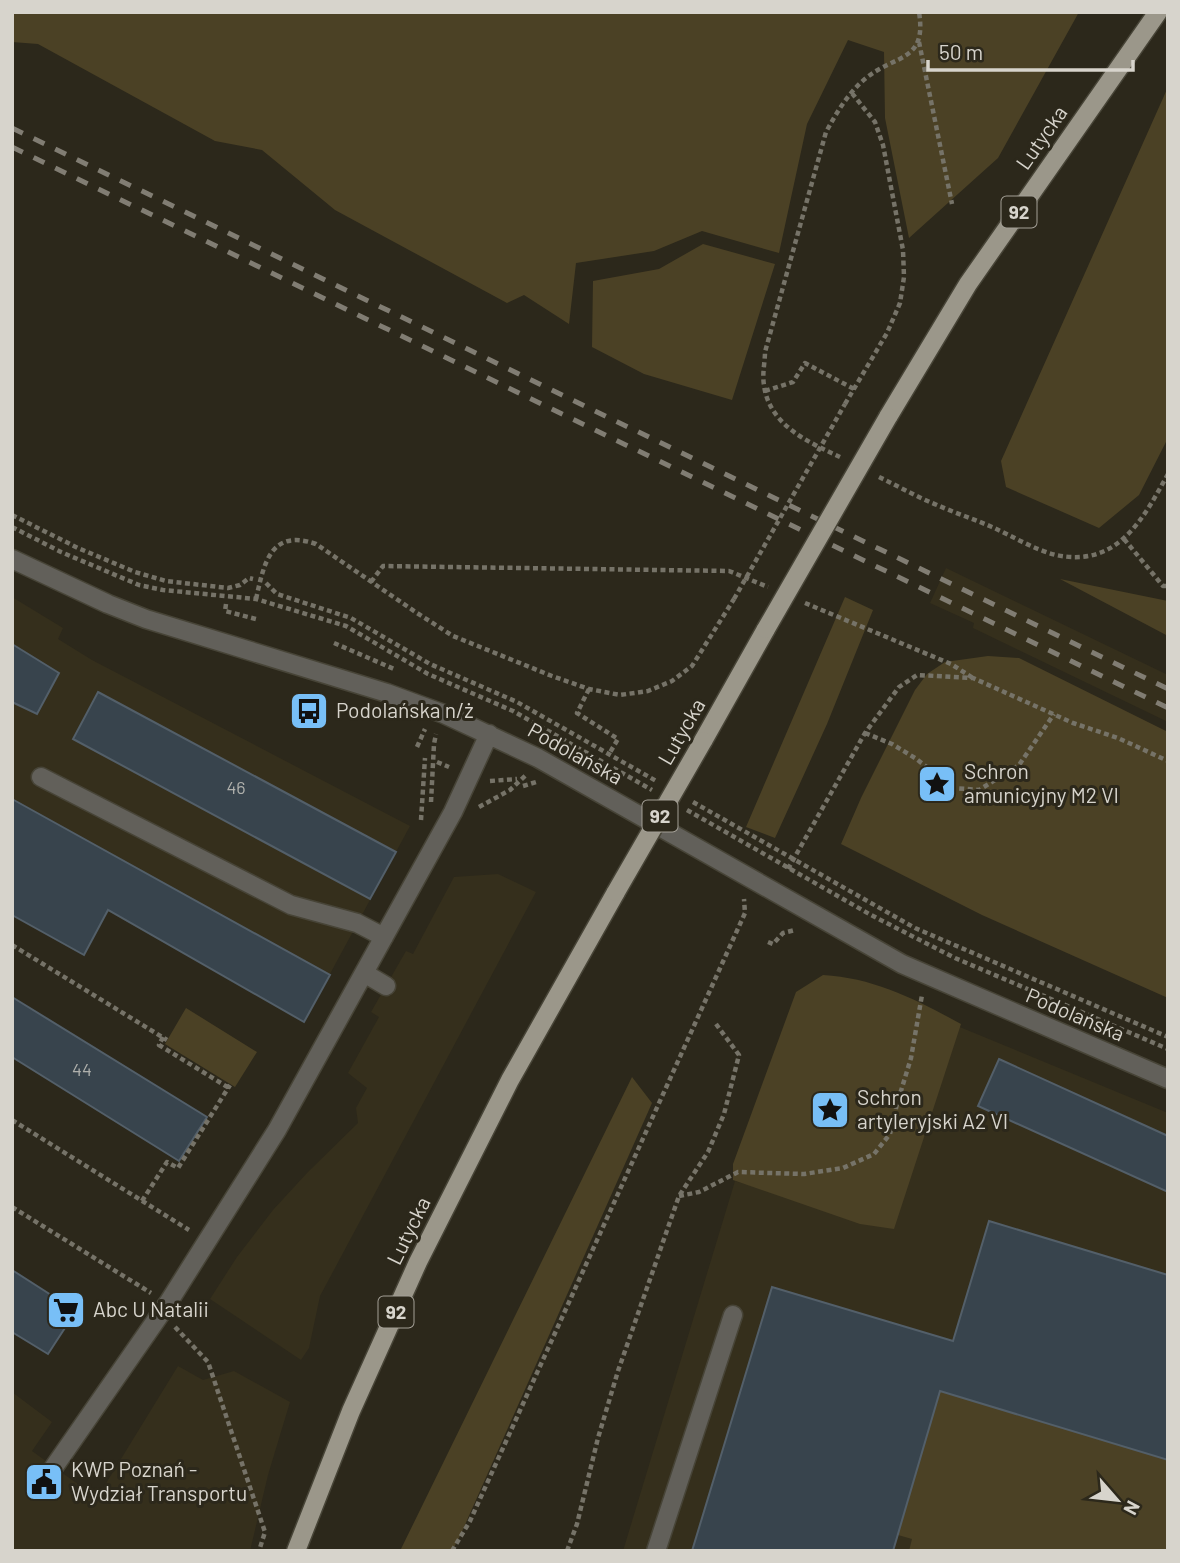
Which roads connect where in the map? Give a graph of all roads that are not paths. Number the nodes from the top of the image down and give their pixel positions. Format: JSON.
{"nodes":[{"id":1,"x":1158,"y":12,"type":"edge"},
{"id":2,"x":12,"y":559,"type":"edge"},
{"id":3,"x":489,"y":734,"type":"junction"},
{"id":4,"x":41,"y":777,"type":"dead end"},
{"id":5,"x":384,"y":937,"type":"junction"},
{"id":6,"x":364,"y":973,"type":"junction"},
{"id":7,"x":386,"y":986,"type":"dead end"},
{"id":8,"x":1168,"y":1079,"type":"edge"},
{"id":9,"x":733,"y":1315,"type":"dead end"},
{"id":10,"x":54,"y":1466,"type":"dead end"},
{"id":11,"x":296,"y":1551,"type":"edge"},
{"id":12,"x":656,"y":1551,"type":"edge"}],
"edges":[{"from":1,"to":11,"type":"main road","name":"Lutycka","number":"92","bridge":true},
{"from":2,"to":3,"type":"street","name":"Podolańska"},
{"from":3,"to":5,"type":"street"},
{"from":3,"to":8,"type":"street","name":"Podolańska"},
{"from":4,"to":5,"type":"street"},
{"from":5,"to":6,"type":"street"},
{"from":6,"to":7,"type":"street"},
{"from":6,"to":10,"type":"street"},
{"from":9,"to":12,"type":"street"}]}
